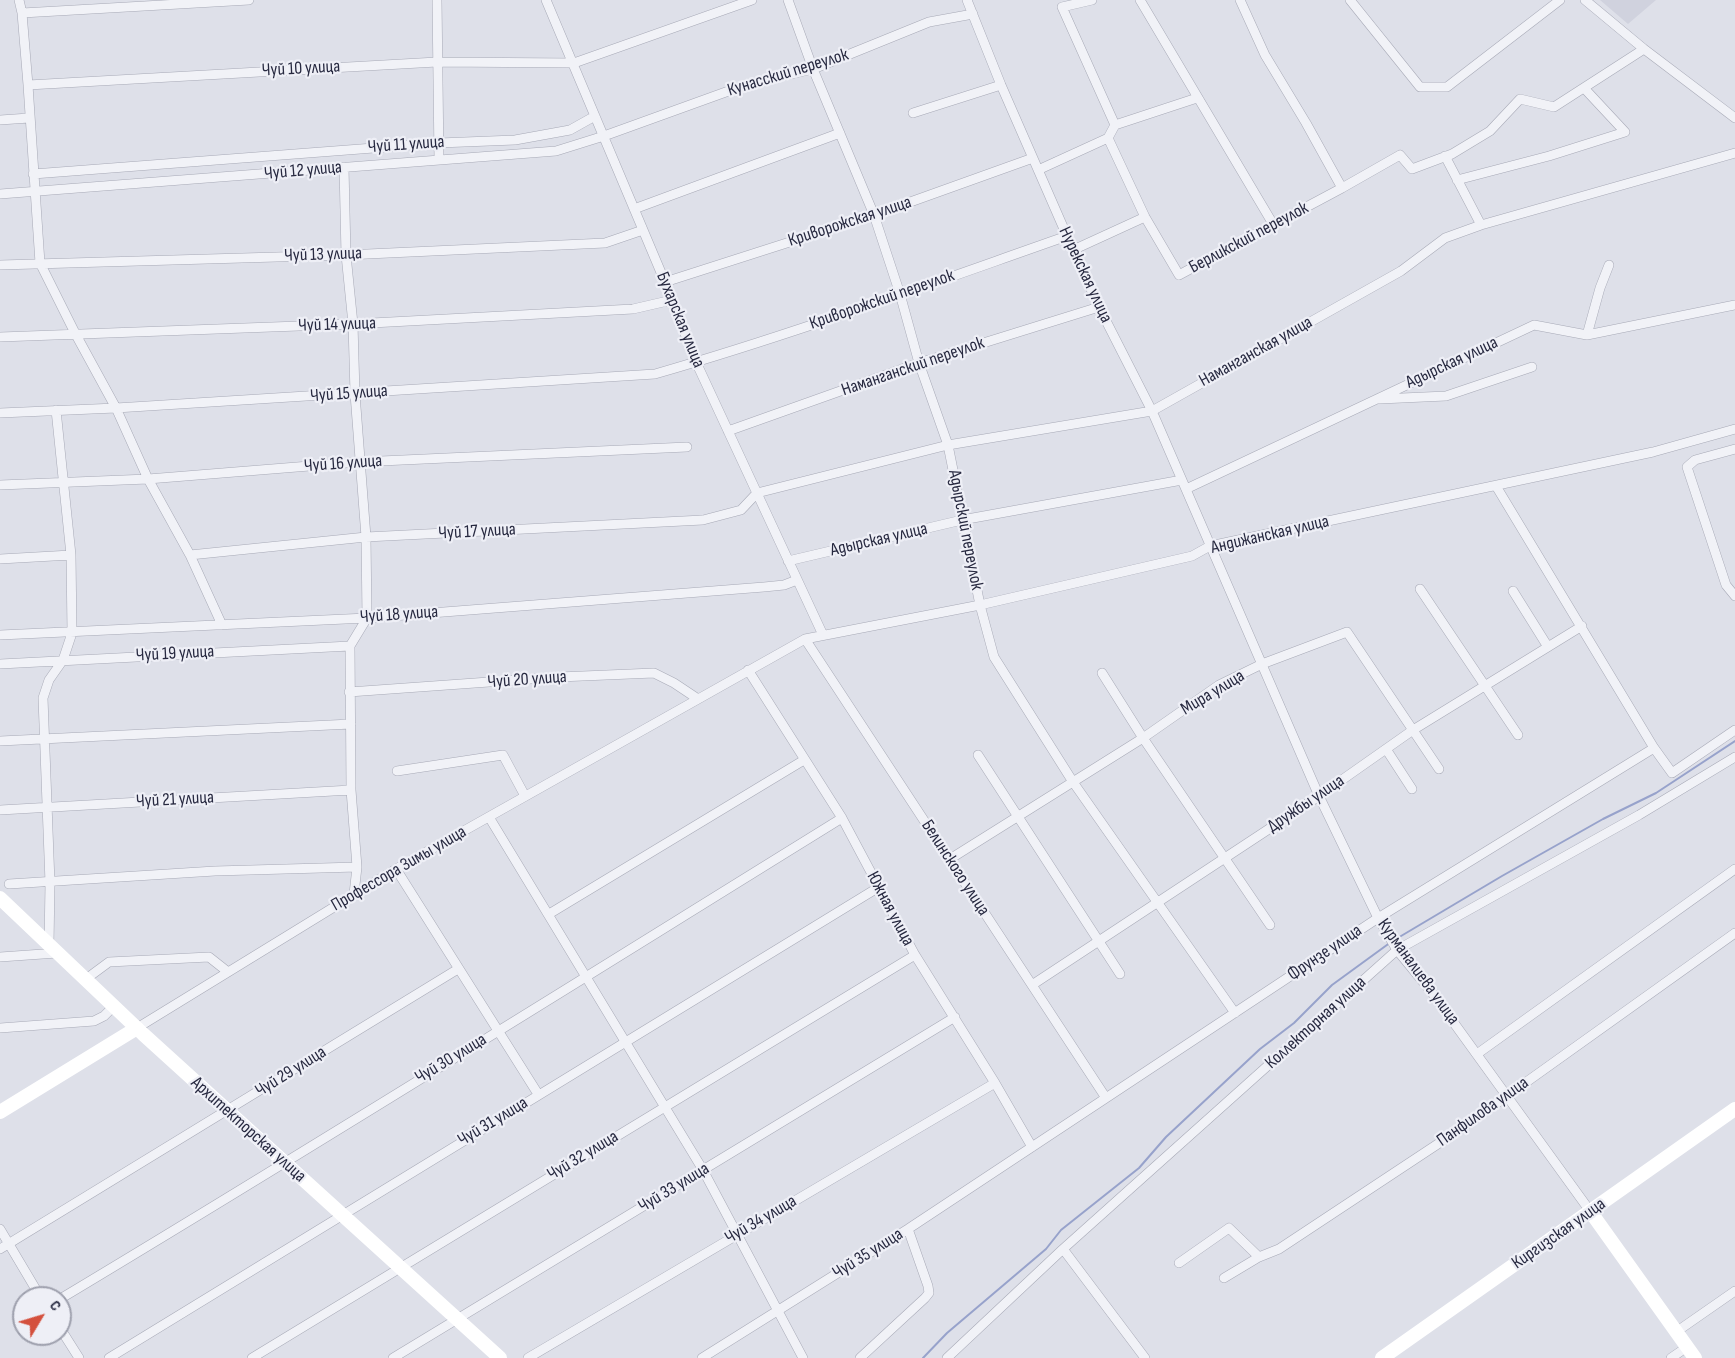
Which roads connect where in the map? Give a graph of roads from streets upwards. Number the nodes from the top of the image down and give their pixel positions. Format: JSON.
{"nodes":[{"id":1,"x":19,"y":0,"type":"edge"},
{"id":2,"x":249,"y":0,"type":"edge"},
{"id":3,"x":437,"y":0,"type":"edge"},
{"id":4,"x":546,"y":0,"type":"edge"},
{"id":5,"x":752,"y":0,"type":"edge"},
{"id":6,"x":788,"y":0,"type":"edge"},
{"id":7,"x":967,"y":0,"type":"edge"},
{"id":8,"x":1092,"y":0,"type":"edge"},
{"id":9,"x":1140,"y":0,"type":"edge"},
{"id":10,"x":1240,"y":0,"type":"edge"},
{"id":11,"x":1350,"y":0,"type":"edge"},
{"id":12,"x":1560,"y":0,"type":"edge"},
{"id":13,"x":1585,"y":0,"type":"edge"},
{"id":14,"x":22,"y":13,"type":"junction"},
{"id":15,"x":973,"y":14,"type":"junction"},
{"id":16,"x":1644,"y":49,"type":"junction"},
{"id":17,"x":437,"y":62,"type":"junction"},
{"id":18,"x":574,"y":63,"type":"junction"},
{"id":19,"x":813,"y":69,"type":"junction"},
{"id":20,"x":28,"y":85,"type":"junction"},
{"id":21,"x":1001,"y":85,"type":"junction"},
{"id":22,"x":1584,"y":88,"type":"junction"},
{"id":23,"x":1197,"y":98,"type":"junction"},
{"id":24,"x":913,"y":113,"type":"dead end"},
{"id":25,"x":595,"y":116,"type":"junction"},
{"id":26,"x":29,"y":118,"type":"junction"},
{"id":27,"x":1735,"y":118,"type":"edge"},
{"id":28,"x":0,"y":120,"type":"edge"},
{"id":29,"x":1115,"y":125,"type":"junction"},
{"id":30,"x":840,"y":133,"type":"junction"},
{"id":31,"x":604,"y":136,"type":"junction"},
{"id":32,"x":1108,"y":138,"type":"junction"},
{"id":33,"x":439,"y":143,"type":"junction"},
{"id":34,"x":1735,"y":153,"type":"edge"},
{"id":35,"x":1445,"y":156,"type":"junction"},
{"id":36,"x":1033,"y":158,"type":"junction"},
{"id":37,"x":439,"y":160,"type":"junction"},
{"id":38,"x":344,"y":167,"type":"junction"},
{"id":39,"x":1038,"y":170,"type":"junction"},
{"id":40,"x":33,"y":174,"type":"junction"},
{"id":41,"x":1457,"y":180,"type":"junction"},
{"id":42,"x":1342,"y":188,"type":"junction"},
{"id":43,"x":34,"y":192,"type":"junction"},
{"id":44,"x":0,"y":194,"type":"edge"},
{"id":45,"x":634,"y":209,"type":"junction"},
{"id":46,"x":874,"y":215,"type":"junction"},
{"id":47,"x":1145,"y":217,"type":"junction"},
{"id":48,"x":1273,"y":224,"type":"junction"},
{"id":49,"x":1481,"y":225,"type":"junction"},
{"id":50,"x":643,"y":230,"type":"junction"},
{"id":51,"x":1067,"y":236,"type":"junction"},
{"id":52,"x":1073,"y":250,"type":"junction"},
{"id":53,"x":345,"y":255,"type":"junction"},
{"id":54,"x":40,"y":263,"type":"junction"},
{"id":55,"x":0,"y":265,"type":"edge"},
{"id":56,"x":1609,"y":265,"type":"dead end"},
{"id":57,"x":665,"y":282,"type":"junction"},
{"id":58,"x":900,"y":294,"type":"junction"},
{"id":59,"x":672,"y":300,"type":"junction"},
{"id":60,"x":1735,"y":305,"type":"edge"},
{"id":61,"x":1099,"y":307,"type":"junction"},
{"id":62,"x":353,"y":324,"type":"junction"},
{"id":63,"x":75,"y":333,"type":"junction"},
{"id":64,"x":1587,"y":334,"type":"junction"},
{"id":65,"x":0,"y":337,"type":"edge"},
{"id":66,"x":696,"y":362,"type":"junction"},
{"id":67,"x":919,"y":363,"type":"junction"},
{"id":68,"x":1532,"y":367,"type":"dead end"},
{"id":69,"x":355,"y":394,"type":"junction"},
{"id":70,"x":1376,"y":399,"type":"junction"},
{"id":71,"x":116,"y":408,"type":"junction"},
{"id":72,"x":56,"y":410,"type":"junction"},
{"id":73,"x":1152,"y":411,"type":"junction"},
{"id":74,"x":0,"y":413,"type":"edge"},
{"id":75,"x":1735,"y":429,"type":"edge"},
{"id":76,"x":728,"y":431,"type":"junction"},
{"id":77,"x":948,"y":444,"type":"junction"},
{"id":78,"x":687,"y":447,"type":"dead end"},
{"id":79,"x":1735,"y":449,"type":"edge"},
{"id":80,"x":359,"y":462,"type":"junction"},
{"id":81,"x":148,"y":478,"type":"junction"},
{"id":82,"x":62,"y":482,"type":"junction"},
{"id":83,"x":1184,"y":485,"type":"junction"},
{"id":84,"x":0,"y":486,"type":"edge"},
{"id":85,"x":1496,"y":486,"type":"junction"},
{"id":86,"x":757,"y":493,"type":"junction"},
{"id":87,"x":962,"y":520,"type":"junction"},
{"id":88,"x":366,"y":537,"type":"junction"},
{"id":89,"x":1210,"y":546,"type":"junction"},
{"id":90,"x":70,"y":555,"type":"junction"},
{"id":91,"x":189,"y":555,"type":"junction"},
{"id":92,"x":0,"y":558,"type":"edge"},
{"id":93,"x":788,"y":561,"type":"junction"},
{"id":94,"x":797,"y":580,"type":"junction"},
{"id":95,"x":1420,"y":589,"type":"dead end"},
{"id":96,"x":1513,"y":591,"type":"dead end"},
{"id":97,"x":1735,"y":596,"type":"edge"},
{"id":98,"x":980,"y":605,"type":"junction"},
{"id":99,"x":367,"y":618,"type":"junction"},
{"id":100,"x":222,"y":625,"type":"junction"},
{"id":101,"x":1582,"y":626,"type":"junction"},
{"id":102,"x":72,"y":633,"type":"junction"},
{"id":103,"x":0,"y":635,"type":"edge"},
{"id":104,"x":823,"y":635,"type":"junction"},
{"id":105,"x":805,"y":639,"type":"junction"},
{"id":106,"x":350,"y":646,"type":"junction"},
{"id":107,"x":1548,"y":647,"type":"junction"},
{"id":108,"x":63,"y":660,"type":"junction"},
{"id":109,"x":0,"y":664,"type":"edge"},
{"id":110,"x":1262,"y":664,"type":"junction"},
{"id":111,"x":748,"y":670,"type":"junction"},
{"id":112,"x":1102,"y":673,"type":"dead end"},
{"id":113,"x":1486,"y":685,"type":"junction"},
{"id":114,"x":349,"y":692,"type":"junction"},
{"id":115,"x":698,"y":699,"type":"junction"},
{"id":116,"x":351,"y":724,"type":"junction"},
{"id":117,"x":1413,"y":730,"type":"junction"},
{"id":118,"x":1735,"y":730,"type":"edge"},
{"id":119,"x":1518,"y":735,"type":"dead end"},
{"id":120,"x":1143,"y":738,"type":"junction"},
{"id":121,"x":45,"y":740,"type":"junction"},
{"id":122,"x":0,"y":741,"type":"edge"},
{"id":123,"x":1654,"y":748,"type":"junction"},
{"id":124,"x":1386,"y":749,"type":"junction"},
{"id":125,"x":978,"y":755,"type":"dead end"},
{"id":126,"x":1735,"y":757,"type":"edge"},
{"id":127,"x":804,"y":759,"type":"junction"},
{"id":128,"x":1439,"y":769,"type":"dead end"},
{"id":129,"x":397,"y":771,"type":"dead end"},
{"id":130,"x":1073,"y":782,"type":"junction"},
{"id":131,"x":1412,"y":789,"type":"dead end"},
{"id":132,"x":351,"y":790,"type":"junction"},
{"id":133,"x":525,"y":796,"type":"junction"},
{"id":134,"x":1319,"y":796,"type":"junction"},
{"id":135,"x":48,"y":808,"type":"junction"},
{"id":136,"x":0,"y":810,"type":"edge"},
{"id":137,"x":489,"y":816,"type":"junction"},
{"id":138,"x":1018,"y":817,"type":"junction"},
{"id":139,"x":842,"y":818,"type":"junction"},
{"id":140,"x":1226,"y":858,"type":"junction"},
{"id":141,"x":950,"y":859,"type":"junction"},
{"id":142,"x":357,"y":867,"type":"junction"},
{"id":143,"x":1735,"y":868,"type":"edge"},
{"id":144,"x":396,"y":869,"type":"junction"},
{"id":145,"x":50,"y":883,"type":"junction"},
{"id":146,"x":9,"y":884,"type":"dead end"},
{"id":147,"x":879,"y":887,"type":"junction"},
{"id":148,"x":354,"y":894,"type":"junction"},
{"id":149,"x":0,"y":898,"type":"edge"},
{"id":150,"x":1157,"y":903,"type":"junction"},
{"id":151,"x":549,"y":914,"type":"junction"},
{"id":152,"x":1378,"y":918,"type":"junction"},
{"id":153,"x":1270,"y":925,"type":"dead end"},
{"id":154,"x":1735,"y":933,"type":"edge"},
{"id":155,"x":1099,"y":941,"type":"junction"},
{"id":156,"x":53,"y":949,"type":"junction"},
{"id":157,"x":1397,"y":950,"type":"junction"},
{"id":158,"x":915,"y":955,"type":"junction"},
{"id":159,"x":0,"y":957,"type":"edge"},
{"id":160,"x":458,"y":969,"type":"junction"},
{"id":161,"x":228,"y":972,"type":"junction"},
{"id":162,"x":1120,"y":974,"type":"dead end"},
{"id":163,"x":586,"y":977,"type":"junction"},
{"id":164,"x":86,"y":979,"type":"junction"},
{"id":165,"x":1032,"y":986,"type":"junction"},
{"id":166,"x":114,"y":1006,"type":"junction"},
{"id":167,"x":1235,"y":1012,"type":"junction"},
{"id":168,"x":955,"y":1017,"type":"junction"},
{"id":169,"x":0,"y":1028,"type":"edge"},
{"id":170,"x":136,"y":1028,"type":"junction"},
{"id":171,"x":499,"y":1030,"type":"junction"},
{"id":172,"x":626,"y":1041,"type":"junction"},
{"id":173,"x":1477,"y":1054,"type":"junction"},
{"id":174,"x":995,"y":1083,"type":"junction"},
{"id":175,"x":538,"y":1094,"type":"junction"},
{"id":176,"x":1506,"y":1096,"type":"junction"},
{"id":177,"x":1106,"y":1098,"type":"junction"},
{"id":178,"x":665,"y":1107,"type":"junction"},
{"id":179,"x":1735,"y":1109,"type":"edge"},
{"id":180,"x":226,"y":1110,"type":"junction"},
{"id":181,"x":0,"y":1112,"type":"edge"},
{"id":182,"x":1032,"y":1147,"type":"junction"},
{"id":183,"x":286,"y":1164,"type":"junction"},
{"id":184,"x":703,"y":1170,"type":"junction"},
{"id":185,"x":1590,"y":1211,"type":"junction"},
{"id":186,"x":342,"y":1214,"type":"junction"},
{"id":187,"x":0,"y":1229,"type":"edge"},
{"id":188,"x":908,"y":1229,"type":"junction"},
{"id":189,"x":736,"y":1234,"type":"junction"},
{"id":190,"x":9,"y":1244,"type":"junction"},
{"id":191,"x":0,"y":1249,"type":"edge"},
{"id":192,"x":1063,"y":1249,"type":"junction"},
{"id":193,"x":1258,"y":1257,"type":"junction"},
{"id":194,"x":1179,"y":1263,"type":"dead end"},
{"id":195,"x":401,"y":1268,"type":"junction"},
{"id":196,"x":1224,"y":1278,"type":"dead end"},
{"id":197,"x":34,"y":1286,"type":"edge"},
{"id":198,"x":1735,"y":1291,"type":"edge"},
{"id":199,"x":72,"y":1292,"type":"edge"},
{"id":200,"x":776,"y":1311,"type":"junction"},
{"id":201,"x":458,"y":1319,"type":"junction"},
{"id":202,"x":1676,"y":1332,"type":"junction"},
{"id":203,"x":1691,"y":1352,"type":"edge"},
{"id":204,"x":109,"y":1358,"type":"edge"},
{"id":205,"x":252,"y":1358,"type":"edge"},
{"id":206,"x":393,"y":1358,"type":"edge"},
{"id":207,"x":500,"y":1358,"type":"edge"},
{"id":208,"x":528,"y":1358,"type":"edge"},
{"id":209,"x":702,"y":1358,"type":"edge"},
{"id":210,"x":803,"y":1358,"type":"edge"},
{"id":211,"x":861,"y":1358,"type":"edge"},
{"id":212,"x":947,"y":1358,"type":"edge"},
{"id":213,"x":1145,"y":1358,"type":"edge"},
{"id":214,"x":1382,"y":1358,"type":"edge"},
{"id":215,"x":1671,"y":1358,"type":"edge"}],
"edges":[{"from":1,"to":14,"type":"street"},
{"from":2,"to":14,"type":"street"},
{"from":3,"to":17,"type":"street"},
{"from":4,"to":18,"type":"street","name":"Бухарская улица"},
{"from":5,"to":18,"type":"street","name":"Чуй 10 улица"},
{"from":6,"to":19,"type":"street","name":"Адырский переулок"},
{"from":7,"to":15,"type":"street","name":"Нурекская улица"},
{"from":8,"to":29,"type":"street"},
{"from":9,"to":23,"type":"street"},
{"from":10,"to":42,"type":"street"},
{"from":11,"to":12,"type":"street"},
{"from":13,"to":16,"type":"street"},
{"from":14,"to":20,"type":"street"},
{"from":15,"to":19,"type":"street","name":"Кунасский переулок"},
{"from":15,"to":21,"type":"street","name":"Нурекская улица"},
{"from":16,"to":22,"type":"street"},
{"from":16,"to":27,"type":"street"},
{"from":17,"to":18,"type":"street","name":"Чуй 10 улица"},
{"from":17,"to":20,"type":"street","name":"Чуй 10 улица"},
{"from":17,"to":33,"type":"street"},
{"from":18,"to":25,"type":"street","name":"Бухарская улица"},
{"from":19,"to":30,"type":"street","name":"Адырский переулок"},
{"from":19,"to":31,"type":"street","name":"Кунасский переулок"},
{"from":20,"to":26,"type":"street"},
{"from":21,"to":24,"type":"street"},
{"from":21,"to":36,"type":"street","name":"Нурекская улица"},
{"from":22,"to":35,"type":"street"},
{"from":22,"to":41,"type":"street"},
{"from":23,"to":29,"type":"street"},
{"from":23,"to":48,"type":"street"},
{"from":25,"to":31,"type":"street","name":"Бухарская улица"},
{"from":25,"to":33,"type":"street","name":"Чуй 11 улица"},
{"from":26,"to":28,"type":"street"},
{"from":26,"to":40,"type":"street"},
{"from":29,"to":32,"type":"street"},
{"from":30,"to":45,"type":"street"},
{"from":30,"to":46,"type":"street","name":"Адырский переулок"},
{"from":31,"to":37,"type":"street","name":"Чуй 12 улица"},
{"from":31,"to":45,"type":"street","name":"Бухарская улица"},
{"from":32,"to":39,"type":"street"},
{"from":32,"to":47,"type":"street","name":"Берликский переулок"},
{"from":33,"to":37,"type":"street"},
{"from":33,"to":40,"type":"street","name":"Чуй 11 улица"},
{"from":34,"to":49,"type":"street","name":"Наманганская улица"},
{"from":35,"to":41,"type":"street"},
{"from":35,"to":42,"type":"street"},
{"from":36,"to":39,"type":"street","name":"Нурекская улица"},
{"from":36,"to":46,"type":"street","name":"Криворожская улица"},
{"from":37,"to":38,"type":"street","name":"Чуй 12 улица"},
{"from":38,"to":43,"type":"street","name":"Чуй 12 улица"},
{"from":38,"to":53,"type":"street"},
{"from":39,"to":51,"type":"street","name":"Нурекская улица"},
{"from":40,"to":43,"type":"street"},
{"from":41,"to":49,"type":"street"},
{"from":42,"to":48,"type":"street","name":"Берликский переулок"},
{"from":43,"to":44,"type":"street","name":"Чуй 12 улица"},
{"from":43,"to":54,"type":"street"},
{"from":45,"to":50,"type":"street","name":"Бухарская улица"},
{"from":46,"to":57,"type":"street","name":"Криворожская улица"},
{"from":46,"to":58,"type":"street","name":"Адырский переулок"},
{"from":47,"to":48,"type":"street","name":"Берликский переулок"},
{"from":47,"to":52,"type":"street"},
{"from":49,"to":73,"type":"street","name":"Наманганская улица"},
{"from":50,"to":53,"type":"street","name":"Чуй 13 улица"},
{"from":50,"to":57,"type":"street","name":"Бухарская улица"},
{"from":51,"to":52,"type":"street","name":"Нурекская улица"},
{"from":51,"to":58,"type":"street","name":"Криворожский переулок"},
{"from":52,"to":61,"type":"street","name":"Нурекская улица"},
{"from":53,"to":54,"type":"street","name":"Чуй 13 улица"},
{"from":53,"to":62,"type":"street"},
{"from":54,"to":55,"type":"street","name":"Чуй 13 улица"},
{"from":54,"to":63,"type":"street"},
{"from":56,"to":64,"type":"street"},
{"from":57,"to":59,"type":"street","name":"Бухарская улица"},
{"from":58,"to":66,"type":"street","name":"Криворожский переулок"},
{"from":58,"to":67,"type":"street","name":"Адырский переулок"},
{"from":59,"to":62,"type":"street","name":"Чуй 14 улица"},
{"from":59,"to":66,"type":"street","name":"Бухарская улица"},
{"from":60,"to":64,"type":"street","name":"Адырская улица"},
{"from":61,"to":67,"type":"street","name":"Наманганский переулок"},
{"from":61,"to":73,"type":"street","name":"Нурекская улица"},
{"from":62,"to":63,"type":"street","name":"Чуй 14 улица"},
{"from":62,"to":69,"type":"street"},
{"from":63,"to":65,"type":"street","name":"Чуй 14 улица"},
{"from":63,"to":71,"type":"street"},
{"from":64,"to":70,"type":"street","name":"Адырская улица"},
{"from":66,"to":69,"type":"street","name":"Чуй 15 улица"},
{"from":66,"to":76,"type":"street","name":"Бухарская улица"},
{"from":67,"to":76,"type":"street","name":"Наманганский переулок"},
{"from":67,"to":77,"type":"street","name":"Адырский переулок"},
{"from":68,"to":70,"type":"street"},
{"from":69,"to":71,"type":"street","name":"Чуй 15 улица"},
{"from":69,"to":80,"type":"street"},
{"from":70,"to":83,"type":"street","name":"Адырская улица"},
{"from":71,"to":72,"type":"street","name":"Чуй 15 улица"},
{"from":71,"to":81,"type":"street"},
{"from":72,"to":74,"type":"street","name":"Чуй 15 улица"},
{"from":72,"to":82,"type":"street"},
{"from":73,"to":77,"type":"street","name":"Наманганская улица"},
{"from":73,"to":83,"type":"street","name":"Нурекская улица"},
{"from":75,"to":85,"type":"street","name":"Андижанская улица"},
{"from":76,"to":86,"type":"street","name":"Бухарская улица"},
{"from":77,"to":86,"type":"street","name":"Наманганская улица"},
{"from":77,"to":87,"type":"street","name":"Адырский переулок"},
{"from":78,"to":80,"type":"street","name":"Чуй 16 улица"},
{"from":79,"to":97,"type":"street"},
{"from":80,"to":81,"type":"street","name":"Чуй 16 улица"},
{"from":80,"to":88,"type":"street"},
{"from":81,"to":82,"type":"street","name":"Чуй 16 улица"},
{"from":81,"to":91,"type":"street"},
{"from":82,"to":84,"type":"street","name":"Чуй 16 улица"},
{"from":82,"to":90,"type":"street"},
{"from":83,"to":87,"type":"street","name":"Адырская улица"},
{"from":83,"to":89,"type":"street","name":"Нурекская улица"},
{"from":85,"to":89,"type":"street","name":"Андижанская улица"},
{"from":85,"to":101,"type":"street"},
{"from":86,"to":88,"type":"street","name":"Чуй 17 улица"},
{"from":86,"to":93,"type":"street","name":"Бухарская улица"},
{"from":87,"to":93,"type":"street","name":"Адырская улица"},
{"from":87,"to":98,"type":"street","name":"Адырский переулок"},
{"from":88,"to":91,"type":"street","name":"Чуй 17 улица"},
{"from":88,"to":99,"type":"street"},
{"from":89,"to":98,"type":"street","name":"Андижанская улица"},
{"from":89,"to":110,"type":"street","name":"Курманалиева улица"},
{"from":90,"to":92,"type":"street"},
{"from":90,"to":102,"type":"street"},
{"from":91,"to":100,"type":"street"},
{"from":93,"to":94,"type":"street","name":"Бухарская улица"},
{"from":94,"to":99,"type":"street","name":"Чуй 18 улица"},
{"from":94,"to":104,"type":"street","name":"Бухарская улица"},
{"from":95,"to":113,"type":"street"},
{"from":96,"to":107,"type":"street"},
{"from":98,"to":104,"type":"street","name":"Андижанская улица"},
{"from":98,"to":130,"type":"street","name":"Адырский переулок"},
{"from":99,"to":100,"type":"street","name":"Чуй 18 улица"},
{"from":99,"to":106,"type":"street"},
{"from":100,"to":102,"type":"street","name":"Чуй 18 улица"},
{"from":101,"to":107,"type":"street","name":"Дружбы улица"},
{"from":101,"to":123,"type":"street"},
{"from":102,"to":103,"type":"street","name":"Чуй 18 улица"},
{"from":102,"to":108,"type":"street"},
{"from":104,"to":105,"type":"street","name":"Андижанская улица"},
{"from":105,"to":111,"type":"street","name":"Профессора Зимы улица"},
{"from":105,"to":141,"type":"street","name":"Белинского улица"},
{"from":106,"to":108,"type":"street","name":"Чуй 19 улица"},
{"from":106,"to":114,"type":"street"},
{"from":107,"to":113,"type":"street","name":"Дружбы улица"},
{"from":108,"to":109,"type":"street","name":"Чуй 19 улица"},
{"from":108,"to":121,"type":"street"},
{"from":110,"to":117,"type":"street","name":"Мира улица"},
{"from":110,"to":120,"type":"street","name":"Мира улица"},
{"from":110,"to":134,"type":"street","name":"Курманалиева улица"},
{"from":111,"to":115,"type":"street","name":"Профессора Зимы улица"},
{"from":111,"to":127,"type":"street","name":"Южная улица"},
{"from":112,"to":120,"type":"street"},
{"from":113,"to":117,"type":"street","name":"Дружбы улица"},
{"from":113,"to":119,"type":"street"},
{"from":114,"to":115,"type":"street","name":"Чуй 20 улица"},
{"from":114,"to":116,"type":"street"},
{"from":115,"to":133,"type":"street","name":"Профессора Зимы улица"},
{"from":116,"to":121,"type":"street"},
{"from":116,"to":132,"type":"street"},
{"from":117,"to":124,"type":"street","name":"Дружбы улица"},
{"from":117,"to":128,"type":"street","name":"Мира улица"},
{"from":118,"to":123,"type":"street"},
{"from":120,"to":130,"type":"street","name":"Мира улица"},
{"from":120,"to":140,"type":"street"},
{"from":121,"to":122,"type":"street"},
{"from":121,"to":135,"type":"street"},
{"from":123,"to":152,"type":"street","name":"Фрунзе улица"},
{"from":124,"to":131,"type":"street"},
{"from":124,"to":134,"type":"street","name":"Дружбы улица"},
{"from":125,"to":138,"type":"street"},
{"from":126,"to":157,"type":"street","name":"Коллекторная улица"},
{"from":127,"to":139,"type":"street","name":"Южная улица"},
{"from":127,"to":151,"type":"street"},
{"from":129,"to":133,"type":"street"},
{"from":130,"to":138,"type":"street","name":"Мира улица"},
{"from":130,"to":150,"type":"street","name":"Адырский переулок"},
{"from":132,"to":135,"type":"street","name":"Чуй 21 улица"},
{"from":132,"to":142,"type":"street"},
{"from":133,"to":137,"type":"street","name":"Профессора Зимы улица"},
{"from":134,"to":140,"type":"street","name":"Дружбы улица"},
{"from":134,"to":152,"type":"street","name":"Курманалиева улица"},
{"from":135,"to":136,"type":"street","name":"Чуй 21 улица"},
{"from":135,"to":145,"type":"street"},
{"from":137,"to":144,"type":"street","name":"Профессора Зимы улица"},
{"from":137,"to":151,"type":"street"},
{"from":138,"to":141,"type":"street","name":"Мира улица"},
{"from":138,"to":155,"type":"street"},
{"from":139,"to":147,"type":"street","name":"Южная улица"},
{"from":139,"to":163,"type":"street","name":"Чуй 30 улица"},
{"from":140,"to":150,"type":"street","name":"Дружбы улица"},
{"from":140,"to":153,"type":"street"},
{"from":141,"to":165,"type":"street","name":"Белинского улица"},
{"from":142,"to":145,"type":"street"},
{"from":142,"to":148,"type":"street"},
{"from":143,"to":173,"type":"street"},
{"from":144,"to":148,"type":"street","name":"Профессора Зимы улица"},
{"from":144,"to":160,"type":"street"},
{"from":145,"to":146,"type":"street"},
{"from":145,"to":156,"type":"street"},
{"from":147,"to":158,"type":"street","name":"Южная улица"},
{"from":147,"to":172,"type":"street","name":"Чуй 31 улица"},
{"from":148,"to":161,"type":"street","name":"Профессора Зимы улица"},
{"from":149,"to":156,"type":"street","name":"Архитекторская улица"},
{"from":150,"to":155,"type":"street","name":"Дружбы улица"},
{"from":150,"to":167,"type":"street","name":"Адырский переулок"},
{"from":151,"to":163,"type":"street"},
{"from":152,"to":157,"type":"street","name":"Курманалиева улица"},
{"from":152,"to":167,"type":"street","name":"Фрунзе улица"},
{"from":154,"to":176,"type":"street","name":"Панфилова улица"},
{"from":155,"to":162,"type":"street"},
{"from":155,"to":165,"type":"street","name":"Дружбы улица"},
{"from":156,"to":159,"type":"street"},
{"from":156,"to":164,"type":"street","name":"Архитекторская улица"},
{"from":157,"to":173,"type":"street","name":"Курманалиева улица"},
{"from":157,"to":192,"type":"street","name":"Коллекторная улица"},
{"from":158,"to":168,"type":"street","name":"Южная улица"},
{"from":158,"to":178,"type":"street","name":"Чуй 32 улица"},
{"from":160,"to":171,"type":"street"},
{"from":160,"to":180,"type":"street","name":"Чуй 29 улица"},
{"from":161,"to":164,"type":"street"},
{"from":161,"to":170,"type":"street","name":"Профессора Зимы улица"},
{"from":163,"to":171,"type":"street","name":"Чуй 30 улица"},
{"from":163,"to":172,"type":"street"},
{"from":164,"to":166,"type":"street","name":"Архитекторская улица"},
{"from":165,"to":177,"type":"street","name":"Белинского улица"},
{"from":166,"to":169,"type":"street"},
{"from":166,"to":170,"type":"street","name":"Архитекторская улица"},
{"from":167,"to":177,"type":"street","name":"Фрунзе улица"},
{"from":168,"to":174,"type":"street","name":"Южная улица"},
{"from":168,"to":184,"type":"street","name":"Чуй 33 улица"},
{"from":170,"to":180,"type":"street","name":"Архитекторская улица"},
{"from":170,"to":181,"type":"street","name":"Профессора Зимы улица"},
{"from":171,"to":175,"type":"street"},
{"from":171,"to":183,"type":"street","name":"Чуй 30 улица"},
{"from":172,"to":175,"type":"street","name":"Чуй 31 улица"},
{"from":172,"to":178,"type":"street"},
{"from":173,"to":176,"type":"street","name":"Курманалиева улица"},
{"from":174,"to":182,"type":"street","name":"Южная улица"},
{"from":174,"to":189,"type":"street","name":"Чуй 34 улица"},
{"from":175,"to":186,"type":"street","name":"Чуй 31 улица"},
{"from":176,"to":185,"type":"street","name":"Курманалиева улица"},
{"from":176,"to":193,"type":"street","name":"Панфилова улица"},
{"from":177,"to":182,"type":"street","name":"Фрунзе улица"},
{"from":178,"to":184,"type":"street"},
{"from":178,"to":195,"type":"street","name":"Чуй 32 улица"},
{"from":179,"to":185,"type":"street","name":"Киргизская улица"},
{"from":180,"to":183,"type":"street","name":"Архитекторская улица"},
{"from":180,"to":190,"type":"street","name":"Чуй 29 улица"},
{"from":182,"to":188,"type":"street","name":"Чуй 35 улица"},
{"from":183,"to":186,"type":"street","name":"Архитекторская улица"},
{"from":183,"to":199,"type":"street","name":"Чуй 30 улица"},
{"from":184,"to":189,"type":"street"},
{"from":184,"to":201,"type":"street","name":"Чуй 33 улица"},
{"from":185,"to":202,"type":"street","name":"Курманалиева улица"},
{"from":185,"to":214,"type":"street","name":"Киргизская улица"},
{"from":186,"to":195,"type":"street","name":"Архитекторская улица"},
{"from":186,"to":204,"type":"street","name":"Чуй 31 улица"},
{"from":187,"to":190,"type":"street"},
{"from":188,"to":200,"type":"street","name":"Чуй 35 улица"},
{"from":188,"to":211,"type":"street"},
{"from":189,"to":200,"type":"street"},
{"from":189,"to":208,"type":"street","name":"Чуй 34 улица"},
{"from":190,"to":191,"type":"street","name":"Чуй 29 улица"},
{"from":190,"to":197,"type":"street"},
{"from":192,"to":212,"type":"street","name":"Коллекторная улица"},
{"from":192,"to":213,"type":"street"},
{"from":193,"to":194,"type":"street"},
{"from":193,"to":196,"type":"street","name":"Панфилова улица"},
{"from":195,"to":201,"type":"street","name":"Архитекторская улица"},
{"from":195,"to":205,"type":"street","name":"Чуй 32 улица"},
{"from":198,"to":202,"type":"street"},
{"from":200,"to":209,"type":"street","name":"Чуй 35 улица"},
{"from":200,"to":210,"type":"street"},
{"from":201,"to":206,"type":"street","name":"Чуй 33 улица"},
{"from":201,"to":207,"type":"street","name":"Архитекторская улица"},
{"from":202,"to":203,"type":"street","name":"Курманалиева улица"},
{"from":203,"to":215,"type":"street"}]}
